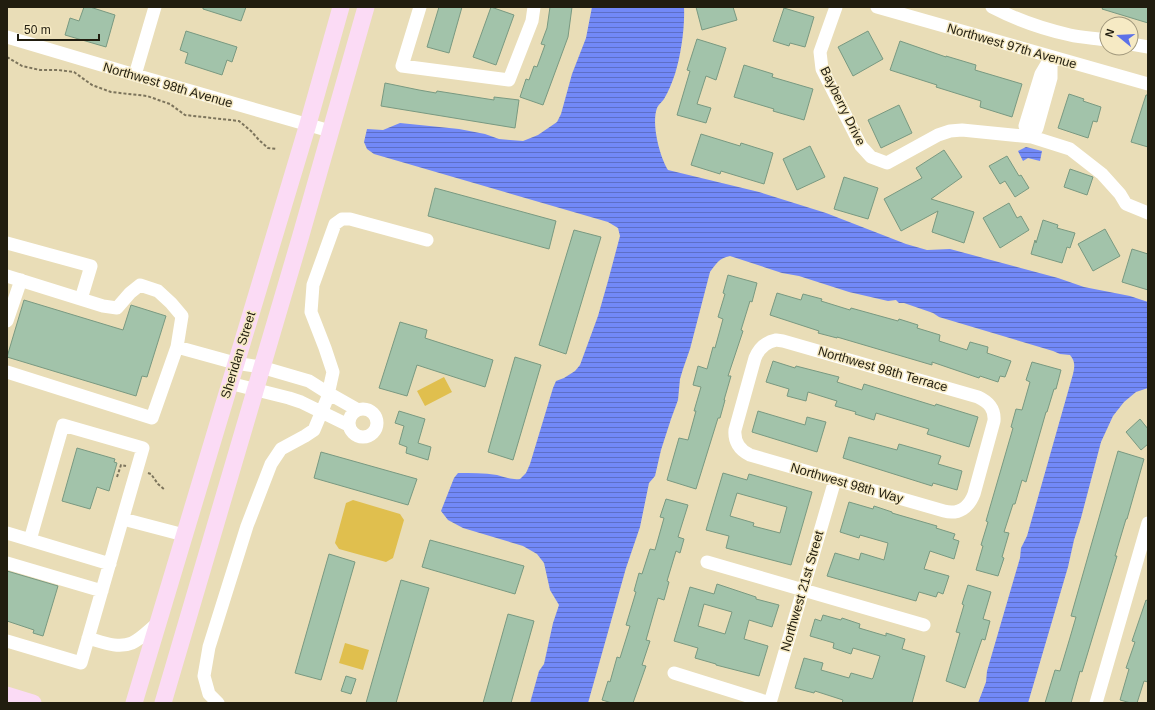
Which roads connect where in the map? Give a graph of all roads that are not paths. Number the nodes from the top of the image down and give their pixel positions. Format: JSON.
{"nodes":[{"id":1,"x":155,"y":7,"type":"edge"},
{"id":2,"x":341,"y":7,"type":"edge"},
{"id":3,"x":366,"y":7,"type":"edge"},
{"id":4,"x":420,"y":7,"type":"edge"},
{"id":5,"x":534,"y":7,"type":"edge"},
{"id":6,"x":836,"y":7,"type":"edge"},
{"id":7,"x":877,"y":7,"type":"edge"},
{"id":8,"x":992,"y":7,"type":"edge"},
{"id":9,"x":7,"y":38,"type":"edge"},
{"id":10,"x":1099,"y":39,"type":"edge"},
{"id":11,"x":1051,"y":57,"type":"junction"},
{"id":12,"x":135,"y":75,"type":"junction"},
{"id":13,"x":1148,"y":84,"type":"edge"},
{"id":14,"x":308,"y":124,"type":"junction"},
{"id":15,"x":330,"y":130,"type":"junction"},
{"id":16,"x":1032,"y":137,"type":"junction"},
{"id":17,"x":1148,"y":213,"type":"edge"},
{"id":18,"x":427,"y":240,"type":"dead end"},
{"id":19,"x":7,"y":243,"type":"edge"},
{"id":20,"x":7,"y":276,"type":"edge"},
{"id":21,"x":21,"y":280,"type":"junction"},
{"id":22,"x":81,"y":299,"type":"junction"},
{"id":23,"x":7,"y":321,"type":"edge"},
{"id":24,"x":177,"y":347,"type":"junction"},
{"id":25,"x":236,"y":363,"type":"junction"},
{"id":26,"x":261,"y":367,"type":"junction"},
{"id":27,"x":7,"y":372,"type":"edge"},
{"id":28,"x":230,"y":383,"type":"junction"},
{"id":29,"x":254,"y":390,"type":"junction"},
{"id":30,"x":328,"y":393,"type":"junction"},
{"id":31,"x":358,"y":410,"type":"junction"},
{"id":32,"x":321,"y":412,"type":"junction"},
{"id":33,"x":348,"y":425,"type":"junction"},
{"id":34,"x":737,"y":443,"type":"joint"},
{"id":35,"x":835,"y":480,"type":"junction"},
{"id":36,"x":962,"y":510,"type":"joint"},
{"id":37,"x":123,"y":519,"type":"junction"},
{"id":38,"x":1148,"y":523,"type":"edge"},
{"id":39,"x":7,"y":533,"type":"edge"},
{"id":40,"x":184,"y":535,"type":"junction"},
{"id":41,"x":30,"y":540,"type":"junction"},
{"id":42,"x":1144,"y":549,"type":"edge"},
{"id":43,"x":707,"y":562,"type":"dead end"},
{"id":44,"x":7,"y":563,"type":"edge"},
{"id":45,"x":110,"y":564,"type":"junction"},
{"id":46,"x":102,"y":591,"type":"junction"},
{"id":47,"x":802,"y":591,"type":"junction"},
{"id":48,"x":158,"y":623,"type":"junction"},
{"id":49,"x":924,"y":625,"type":"dead end"},
{"id":50,"x":88,"y":638,"type":"junction"},
{"id":51,"x":7,"y":641,"type":"edge"},
{"id":52,"x":674,"y":673,"type":"dead end"},
{"id":53,"x":7,"y":695,"type":"edge"},
{"id":54,"x":33,"y":703,"type":"edge"},
{"id":55,"x":134,"y":703,"type":"edge"},
{"id":56,"x":163,"y":703,"type":"edge"},
{"id":57,"x":218,"y":703,"type":"edge"},
{"id":58,"x":770,"y":703,"type":"edge"},
{"id":59,"x":1096,"y":703,"type":"edge"}],
"edges":[{"from":1,"to":12,"type":"street"},
{"from":2,"to":14,"type":"main road","name":"Sheridan Street"},
{"from":3,"to":15,"type":"main road","name":"Sheridan Street"},
{"from":4,"to":5,"type":"street"},
{"from":6,"to":16,"type":"street","name":"Bayberry Drive"},
{"from":7,"to":11,"type":"street","name":"Northwest 97th Avenue"},
{"from":8,"to":10,"type":"street"},
{"from":9,"to":12,"type":"street","name":"Northwest 98th Avenue"},
{"from":11,"to":13,"type":"street","name":"Northwest 97th Avenue"},
{"from":11,"to":16,"type":"street"},
{"from":12,"to":14,"type":"street","name":"Northwest 98th Avenue"},
{"from":14,"to":15,"type":"street","name":"Northwest 98th Avenue"},
{"from":14,"to":25,"type":"main road","name":"Sheridan Street"},
{"from":15,"to":26,"type":"main road","name":"Sheridan Street"},
{"from":16,"to":17,"type":"street","name":"Bayberry Drive"},
{"from":18,"to":30,"type":"street"},
{"from":19,"to":22,"type":"street"},
{"from":20,"to":21,"type":"street"},
{"from":21,"to":22,"type":"street"},
{"from":21,"to":23,"type":"street"},
{"from":22,"to":24,"type":"street"},
{"from":24,"to":25,"type":"street"},
{"from":24,"to":27,"type":"street"},
{"from":25,"to":26,"type":"street"},
{"from":25,"to":28,"type":"main road","name":"Sheridan Street"},
{"from":26,"to":29,"type":"main road","name":"Sheridan Street"},
{"from":26,"to":30,"type":"street"},
{"from":28,"to":29,"type":"street"},
{"from":28,"to":40,"type":"main road","name":"Sheridan Street"},
{"from":29,"to":32,"type":"street"},
{"from":29,"to":56,"type":"main road","name":"Sheridan Street"},
{"from":30,"to":31,"type":"street"},
{"from":30,"to":32,"type":"street"},
{"from":31,"to":33,"type":"street"},
{"from":31,"to":33,"type":"street"},
{"from":32,"to":33,"type":"street"},
{"from":32,"to":57,"type":"street"},
{"from":34,"to":35,"type":"street","name":"Northwest 98th Way"},
{"from":34,"to":36,"type":"street","name":"Northwest 98th Terrace"},
{"from":35,"to":36,"type":"street","name":"Northwest 98th Way"},
{"from":35,"to":47,"type":"street","name":"Northwest 21st Street"},
{"from":37,"to":40,"type":"street"},
{"from":37,"to":41,"type":"street"},
{"from":37,"to":45,"type":"street"},
{"from":38,"to":42,"type":"street"},
{"from":39,"to":41,"type":"street"},
{"from":40,"to":48,"type":"main road","name":"Sheridan Street"},
{"from":41,"to":45,"type":"street"},
{"from":42,"to":59,"type":"street"},
{"from":43,"to":47,"type":"street"},
{"from":44,"to":46,"type":"street"},
{"from":45,"to":46,"type":"street"},
{"from":46,"to":50,"type":"street"},
{"from":47,"to":49,"type":"street"},
{"from":47,"to":58,"type":"street","name":"Northwest 21st Street"},
{"from":48,"to":50,"type":"street"},
{"from":48,"to":55,"type":"main road","name":"Sheridan Street"},
{"from":50,"to":51,"type":"street"},
{"from":52,"to":58,"type":"street"},
{"from":53,"to":54,"type":"main road"}]}
